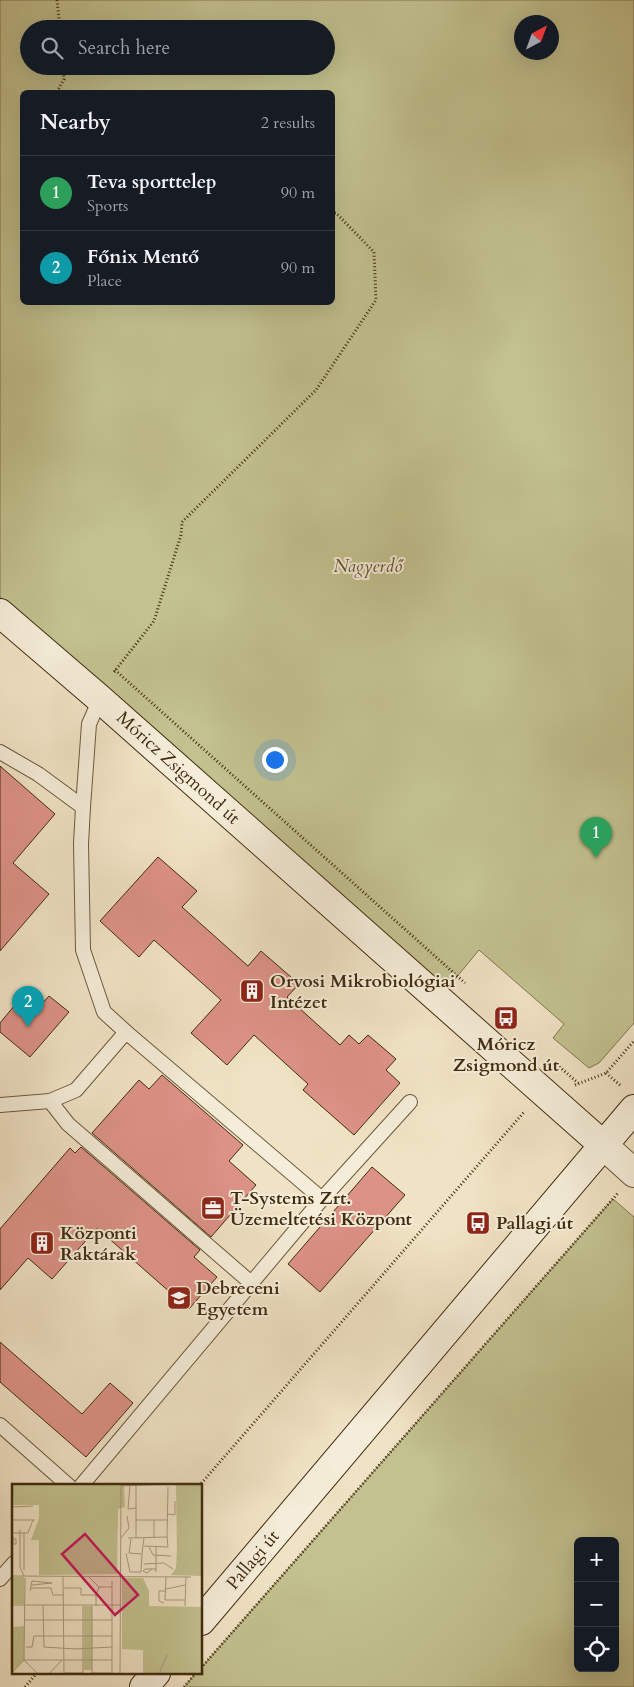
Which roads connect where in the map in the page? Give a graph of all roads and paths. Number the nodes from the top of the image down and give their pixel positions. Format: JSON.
{"nodes":[{"id":1,"x":57,"y":0,"type":"edge"},
{"id":2,"x":59,"y":20,"type":"edge"},
{"id":3,"x":64,"y":75,"type":"edge"},
{"id":4,"x":58,"y":90,"type":"edge"},
{"id":5,"x":335,"y":212,"type":"edge"},
{"id":6,"x":0,"y":613,"type":"edge"},
{"id":7,"x":100,"y":699,"type":"junction"},
{"id":8,"x":0,"y":752,"type":"edge"},
{"id":9,"x":83,"y":807,"type":"junction"},
{"id":10,"x":457,"y":976,"type":"dead end"},
{"id":11,"x":126,"y":1032,"type":"junction"},
{"id":12,"x":634,"y":1041,"type":"edge"},
{"id":13,"x":566,"y":1072,"type":"dead end"},
{"id":14,"x":578,"y":1082,"type":"junction"},
{"id":15,"x":50,"y":1101,"type":"junction"},
{"id":16,"x":410,"y":1102,"type":"dead end"},
{"id":17,"x":0,"y":1105,"type":"edge"},
{"id":18,"x":558,"y":1106,"type":"junction"},
{"id":19,"x":634,"y":1109,"type":"edge"},
{"id":20,"x":602,"y":1144,"type":"junction"},
{"id":21,"x":634,"y":1173,"type":"edge"},
{"id":22,"x":322,"y":1199,"type":"junction"},
{"id":23,"x":613,"y":1199,"type":"dead end"},
{"id":24,"x":250,"y":1282,"type":"junction"},
{"id":25,"x":0,"y":1426,"type":"edge"},
{"id":26,"x":67,"y":1484,"type":"edge"},
{"id":27,"x":83,"y":1484,"type":"edge"},
{"id":28,"x":201,"y":1484,"type":"edge"},
{"id":29,"x":12,"y":1565,"type":"edge"},
{"id":30,"x":0,"y":1579,"type":"edge"},
{"id":31,"x":205,"y":1609,"type":"edge"},
{"id":32,"x":202,"y":1667,"type":"edge"},
{"id":33,"x":36,"y":1674,"type":"edge"},
{"id":34,"x":155,"y":1674,"type":"edge"},
{"id":35,"x":195,"y":1674,"type":"edge"},
{"id":36,"x":25,"y":1687,"type":"edge"},
{"id":37,"x":144,"y":1687,"type":"edge"},
{"id":38,"x":184,"y":1687,"type":"edge"}],
"edges":[{"from":1,"to":2,"type":"path"},
{"from":3,"to":4,"type":"path"},
{"from":5,"to":10,"type":"path"},
{"from":6,"to":7,"type":"street","name":"Móricz Zsigmond út"},
{"from":7,"to":9,"type":"lane"},
{"from":7,"to":18,"type":"street","name":"Móricz Zsigmond út"},
{"from":8,"to":9,"type":"lane"},
{"from":9,"to":11,"type":"lane"},
{"from":11,"to":15,"type":"lane"},
{"from":11,"to":22,"type":"lane"},
{"from":12,"to":14,"type":"path"},
{"from":13,"to":14,"type":"path"},
{"from":14,"to":18,"type":"path"},
{"from":15,"to":17,"type":"lane"},
{"from":15,"to":24,"type":"lane"},
{"from":16,"to":22,"type":"lane"},
{"from":18,"to":20,"type":"street","name":"Móricz Zsigmond út"},
{"from":18,"to":28,"type":"path"},
{"from":19,"to":20,"type":"street","name":"Pallagi út"},
{"from":20,"to":21,"type":"street","name":"Móricz Zsigmond út"},
{"from":20,"to":31,"type":"street","name":"Pallagi út"},
{"from":22,"to":24,"type":"lane"},
{"from":23,"to":32,"type":"path"},
{"from":24,"to":27,"type":"lane"},
{"from":25,"to":26,"type":"lane"},
{"from":29,"to":30,"type":"lane"},
{"from":33,"to":36,"type":"path"},
{"from":34,"to":37,"type":"street"},
{"from":35,"to":38,"type":"path"}]}
